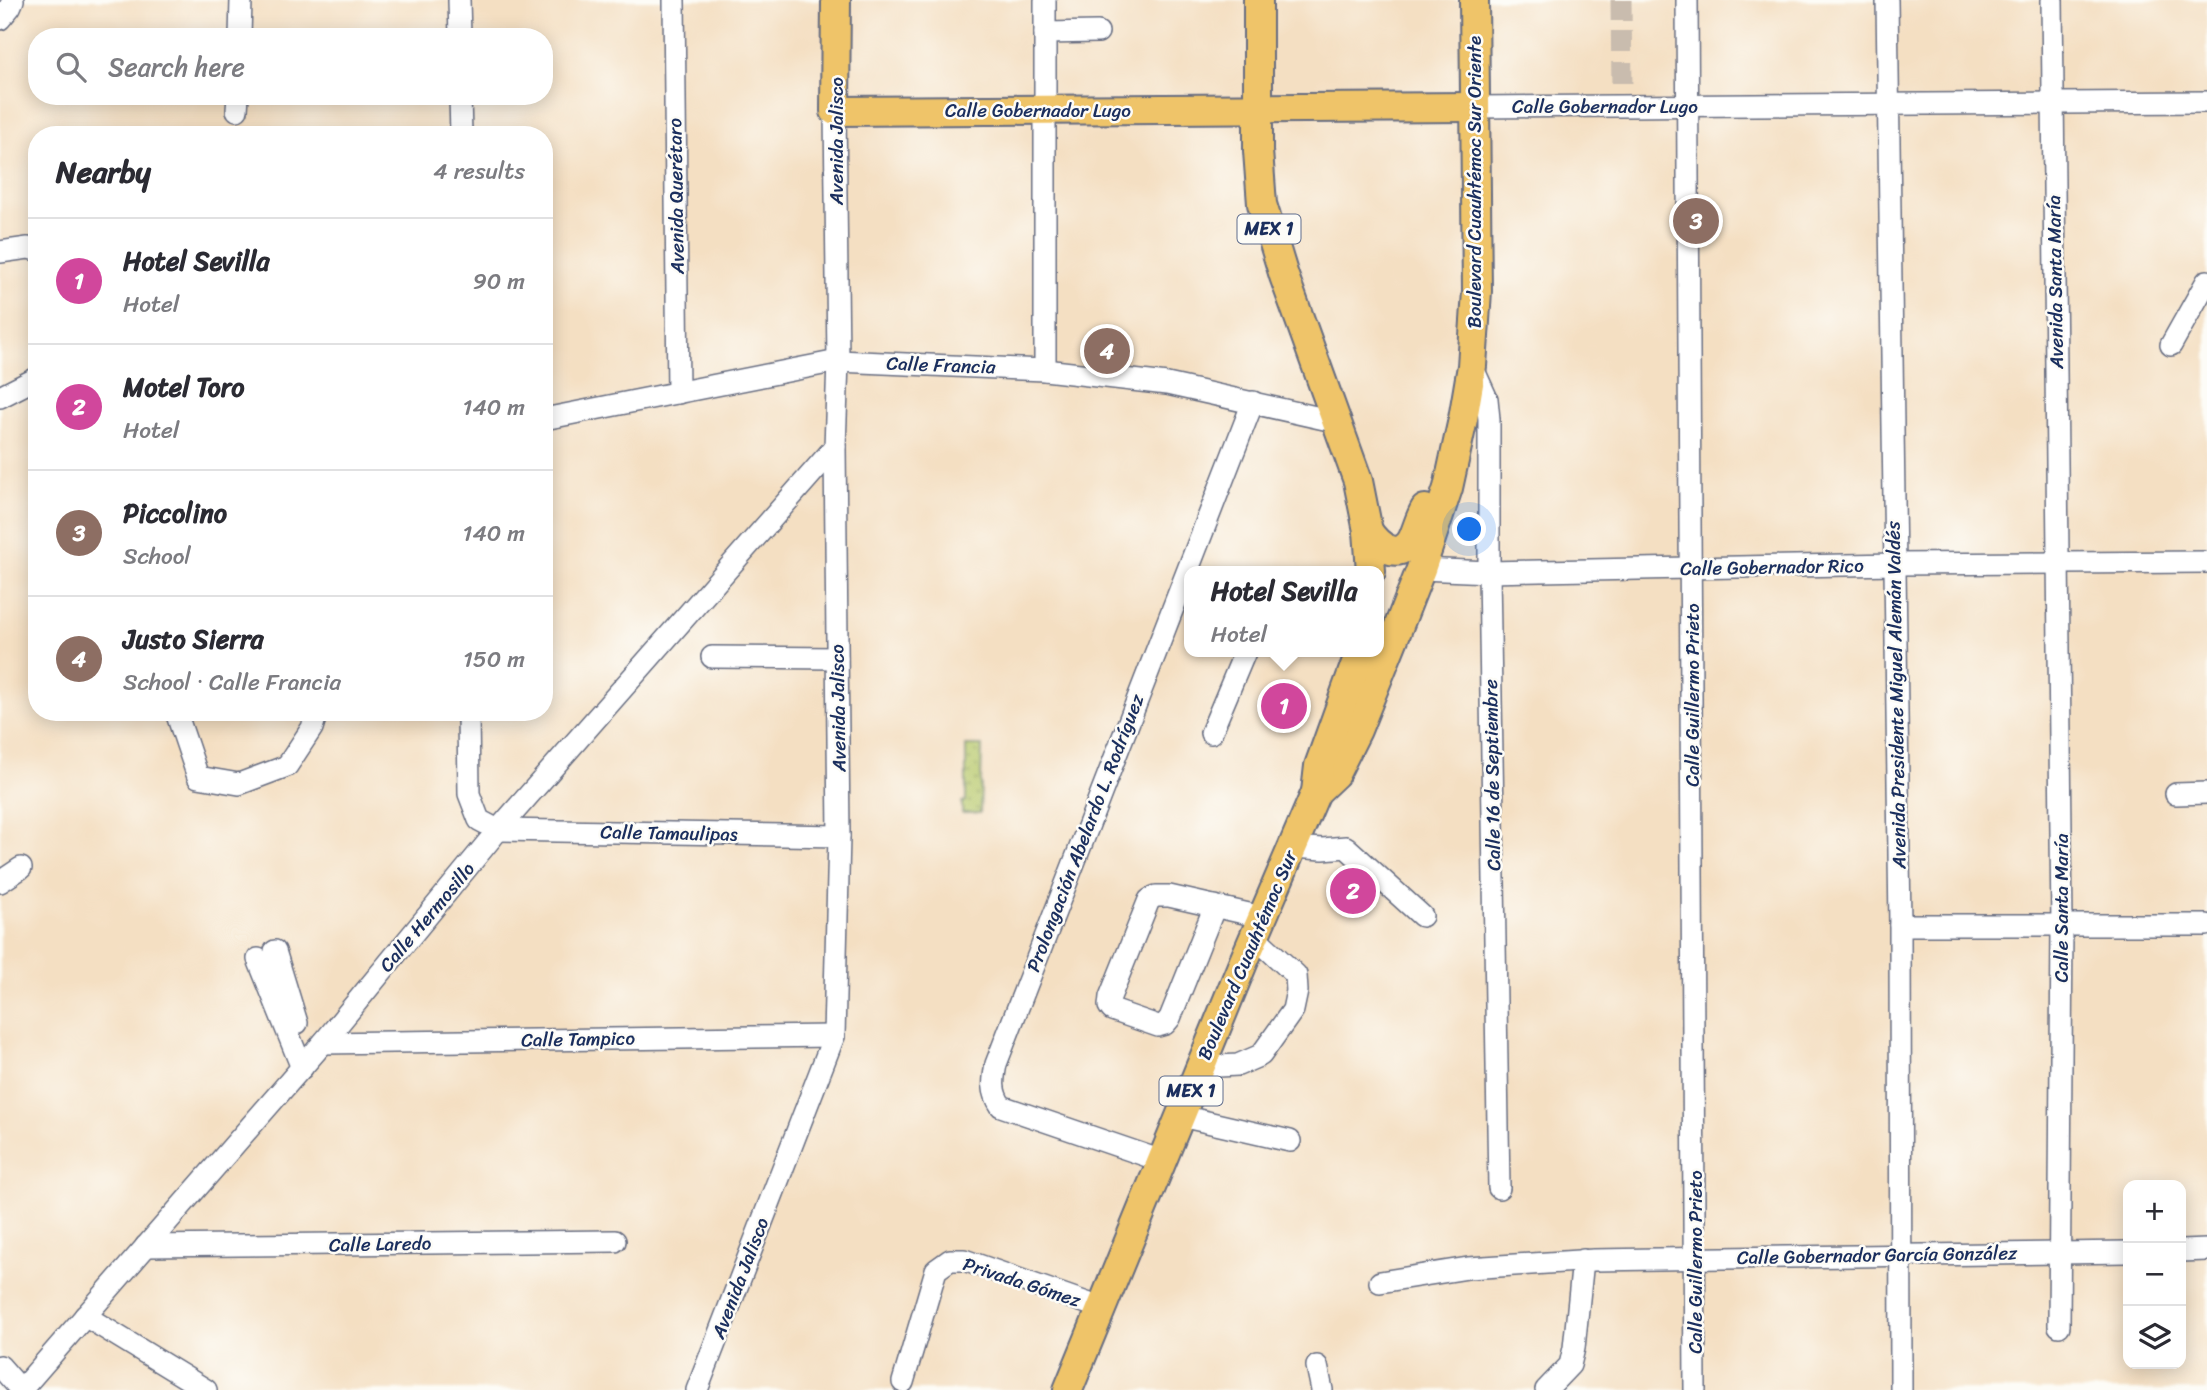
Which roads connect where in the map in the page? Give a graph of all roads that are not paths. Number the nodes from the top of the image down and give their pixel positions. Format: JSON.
{"nodes":[{"id":1,"x":13,"y":0,"type":"edge"},
{"id":2,"x":241,"y":0,"type":"edge"},
{"id":3,"x":459,"y":0,"type":"edge"},
{"id":4,"x":674,"y":0,"type":"edge"},
{"id":5,"x":836,"y":0,"type":"edge"},
{"id":6,"x":1045,"y":0,"type":"edge"},
{"id":7,"x":1258,"y":0,"type":"edge"},
{"id":8,"x":1474,"y":0,"type":"edge"},
{"id":9,"x":1687,"y":0,"type":"edge"},
{"id":10,"x":1887,"y":0,"type":"edge"},
{"id":11,"x":2052,"y":0,"type":"edge"},
{"id":12,"x":0,"y":19,"type":"edge"},
{"id":13,"x":240,"y":28,"type":"edge"},
{"id":14,"x":460,"y":28,"type":"edge"},
{"id":15,"x":1098,"y":32,"type":"dead end"},
{"id":16,"x":1045,"y":33,"type":"junction"},
{"id":17,"x":2207,"y":102,"type":"edge"},
{"id":18,"x":2053,"y":103,"type":"junction"},
{"id":19,"x":1887,"y":104,"type":"junction"},
{"id":20,"x":460,"y":105,"type":"edge"},
{"id":21,"x":1687,"y":106,"type":"junction"},
{"id":22,"x":1475,"y":107,"type":"junction"},
{"id":23,"x":1258,"y":108,"type":"junction"},
{"id":24,"x":1046,"y":110,"type":"junction"},
{"id":25,"x":835,"y":111,"type":"junction"},
{"id":26,"x":461,"y":126,"type":"edge"},
{"id":27,"x":28,"y":248,"type":"edge"},
{"id":28,"x":0,"y":252,"type":"edge"},
{"id":29,"x":2207,"y":281,"type":"edge"},
{"id":30,"x":2171,"y":345,"type":"dead end"},
{"id":31,"x":838,"y":361,"type":"junction"},
{"id":32,"x":1472,"y":366,"type":"junction"},
{"id":33,"x":1045,"y":370,"type":"junction"},
{"id":34,"x":28,"y":383,"type":"edge"},
{"id":35,"x":678,"y":393,"type":"junction"},
{"id":36,"x":0,"y":397,"type":"edge"},
{"id":37,"x":1253,"y":402,"type":"junction"},
{"id":38,"x":553,"y":417,"type":"edge"},
{"id":39,"x":1338,"y":422,"type":"junction"},
{"id":40,"x":835,"y":447,"type":"junction"},
{"id":41,"x":1448,"y":488,"type":"junction"},
{"id":42,"x":1368,"y":531,"type":"junction"},
{"id":43,"x":2207,"y":562,"type":"edge"},
{"id":44,"x":1895,"y":564,"type":"junction"},
{"id":45,"x":2057,"y":564,"type":"junction"},
{"id":46,"x":1189,"y":566,"type":"edge"},
{"id":47,"x":1371,"y":566,"type":"edge"},
{"id":48,"x":1421,"y":569,"type":"junction"},
{"id":49,"x":1692,"y":569,"type":"junction"},
{"id":50,"x":1489,"y":572,"type":"junction"},
{"id":51,"x":1184,"y":580,"type":"edge"},
{"id":52,"x":712,"y":657,"type":"dead end"},
{"id":53,"x":1243,"y":657,"type":"edge"},
{"id":54,"x":1358,"y":657,"type":"edge"},
{"id":55,"x":837,"y":658,"type":"junction"},
{"id":56,"x":179,"y":721,"type":"edge"},
{"id":57,"x":314,"y":721,"type":"edge"},
{"id":58,"x":468,"y":721,"type":"edge"},
{"id":59,"x":1211,"y":733,"type":"dead end"},
{"id":60,"x":1316,"y":792,"type":"junction"},
{"id":61,"x":2207,"y":793,"type":"edge"},
{"id":62,"x":2176,"y":794,"type":"dead end"},
{"id":63,"x":498,"y":831,"type":"junction"},
{"id":64,"x":839,"y":836,"type":"junction"},
{"id":65,"x":1292,"y":847,"type":"junction"},
{"id":66,"x":21,"y":868,"type":"dead end"},
{"id":67,"x":0,"y":881,"type":"edge"},
{"id":68,"x":1215,"y":906,"type":"junction"},
{"id":69,"x":1422,"y":916,"type":"dead end"},
{"id":70,"x":1900,"y":925,"type":"junction"},
{"id":71,"x":2207,"y":925,"type":"edge"},
{"id":72,"x":2062,"y":926,"type":"junction"},
{"id":73,"x":1258,"y":927,"type":"junction"},
{"id":74,"x":266,"y":955,"type":"dead end"},
{"id":75,"x":834,"y":1036,"type":"junction"},
{"id":76,"x":312,"y":1055,"type":"junction"},
{"id":77,"x":1200,"y":1067,"type":"junction"},
{"id":78,"x":1181,"y":1116,"type":"junction"},
{"id":79,"x":1290,"y":1141,"type":"dead end"},
{"id":80,"x":1162,"y":1161,"type":"junction"},
{"id":81,"x":1499,"y":1188,"type":"dead end"},
{"id":82,"x":615,"y":1241,"type":"dead end"},
{"id":83,"x":146,"y":1246,"type":"junction"},
{"id":84,"x":2207,"y":1250,"type":"edge"},
{"id":85,"x":2186,"y":1251,"type":"edge"},
{"id":86,"x":2123,"y":1252,"type":"edge"},
{"id":87,"x":2060,"y":1254,"type":"junction"},
{"id":88,"x":1900,"y":1255,"type":"junction"},
{"id":89,"x":1695,"y":1258,"type":"junction"},
{"id":90,"x":1583,"y":1260,"type":"junction"},
{"id":91,"x":1380,"y":1282,"type":"dead end"},
{"id":92,"x":1101,"y":1308,"type":"junction"},
{"id":93,"x":85,"y":1316,"type":"junction"},
{"id":94,"x":2059,"y":1326,"type":"dead end"},
{"id":95,"x":0,"y":1366,"type":"edge"},
{"id":96,"x":1317,"y":1366,"type":"dead end"},
{"id":97,"x":903,"y":1382,"type":"dead end"},
{"id":98,"x":21,"y":1390,"type":"edge"},
{"id":99,"x":206,"y":1390,"type":"edge"},
{"id":100,"x":697,"y":1390,"type":"edge"},
{"id":101,"x":1068,"y":1390,"type":"edge"},
{"id":102,"x":1322,"y":1390,"type":"edge"},
{"id":103,"x":1546,"y":1390,"type":"edge"},
{"id":104,"x":1695,"y":1390,"type":"edge"},
{"id":105,"x":1901,"y":1390,"type":"edge"}],
"edges":[{"from":1,"to":12,"type":"street"},
{"from":2,"to":13,"type":"street"},
{"from":3,"to":14,"type":"street"},
{"from":4,"to":35,"type":"street","name":"Avenida Querétaro"},
{"from":5,"to":25,"type":"main road","name":"Avenida Jalisco"},
{"from":6,"to":16,"type":"street"},
{"from":7,"to":23,"type":"main road","number":"MEX 1"},
{"from":8,"to":22,"type":"main road","name":"Boulevard Cuauhtémoc Sur Oriente","number":"MEX 1"},
{"from":9,"to":21,"type":"street","name":"Calle Guillermo Prieto"},
{"from":10,"to":19,"type":"street","name":"Avenida Presidente Miguel Alemán Valdés"},
{"from":11,"to":18,"type":"street","name":"Avenida Santa María"},
{"from":15,"to":16,"type":"street"},
{"from":16,"to":24,"type":"street"},
{"from":17,"to":18,"type":"street","name":"Calle Gobernador Lugo"},
{"from":18,"to":19,"type":"street","name":"Calle Gobernador Lugo"},
{"from":18,"to":45,"type":"street","name":"Avenida Santa María"},
{"from":19,"to":21,"type":"street","name":"Calle Gobernador Lugo"},
{"from":19,"to":44,"type":"street","name":"Avenida Presidente Miguel Alemán Valdés"},
{"from":20,"to":26,"type":"street"},
{"from":21,"to":22,"type":"street","name":"Calle Gobernador Lugo"},
{"from":21,"to":49,"type":"street","name":"Calle Guillermo Prieto"},
{"from":22,"to":23,"type":"main road","name":"Calle Gobernador Lugo"},
{"from":22,"to":32,"type":"main road","name":"Boulevard Cuauhtémoc Sur Oriente","number":"MEX 1"},
{"from":23,"to":24,"type":"main road","name":"Calle Gobernador Lugo"},
{"from":23,"to":39,"type":"main road","number":"MEX 1"},
{"from":24,"to":25,"type":"main road","name":"Calle Gobernador Lugo"},
{"from":24,"to":33,"type":"street"},
{"from":25,"to":31,"type":"street","name":"Avenida Jalisco"},
{"from":27,"to":28,"type":"street"},
{"from":29,"to":30,"type":"street"},
{"from":31,"to":33,"type":"street","name":"Calle Francia"},
{"from":31,"to":35,"type":"street","name":"Calle Francia"},
{"from":31,"to":40,"type":"street","name":"Avenida Jalisco"},
{"from":32,"to":41,"type":"main road","name":"Boulevard Cuauhtémoc Sur Oriente","number":"MEX 1"},
{"from":32,"to":50,"type":"street","name":"Calle 16 de Septiembre"},
{"from":33,"to":37,"type":"street","name":"Calle Francia"},
{"from":34,"to":36,"type":"street"},
{"from":35,"to":38,"type":"street","name":"Calle Francia"},
{"from":37,"to":39,"type":"street","name":"Calle Francia"},
{"from":37,"to":46,"type":"street","name":"Prolongación Abelardo L. Rodríguez"},
{"from":39,"to":42,"type":"main road","number":"MEX 1"},
{"from":40,"to":55,"type":"street","name":"Avenida Jalisco"},
{"from":40,"to":63,"type":"street","name":"Calle Hermosillo"},
{"from":41,"to":42,"type":"main road"},
{"from":41,"to":48,"type":"main road","name":"Boulevard Cuauhtémoc Sur","number":"MEX 1"},
{"from":42,"to":47,"type":"main road","number":"MEX 1"},
{"from":43,"to":45,"type":"street","name":"Calle Gobernador Rico"},
{"from":44,"to":45,"type":"street","name":"Calle Gobernador Rico"},
{"from":44,"to":49,"type":"street","name":"Calle Gobernador Rico"},
{"from":44,"to":70,"type":"street","name":"Avenida Presidente Miguel Alemán Valdés"},
{"from":45,"to":72,"type":"street","name":"Calle Santa María"},
{"from":48,"to":50,"type":"street","name":"Calle Gobernador Rico"},
{"from":48,"to":60,"type":"main road","name":"Boulevard Cuauhtémoc Sur","number":"MEX 1"},
{"from":49,"to":50,"type":"street","name":"Calle Gobernador Rico"},
{"from":49,"to":89,"type":"street","name":"Calle Guillermo Prieto"},
{"from":50,"to":81,"type":"street","name":"Calle 16 de Septiembre"},
{"from":51,"to":80,"type":"street","name":"Prolongación Abelardo L. Rodríguez"},
{"from":52,"to":55,"type":"street"},
{"from":53,"to":59,"type":"street"},
{"from":54,"to":60,"type":"main road","name":"Boulevard Cuauhtémoc Sur","number":"MEX 1"},
{"from":55,"to":64,"type":"street","name":"Avenida Jalisco"},
{"from":56,"to":57,"type":"street"},
{"from":58,"to":63,"type":"street"},
{"from":60,"to":65,"type":"main road","name":"Boulevard Cuauhtémoc Sur","number":"MEX 1"},
{"from":61,"to":62,"type":"street"},
{"from":63,"to":64,"type":"street","name":"Calle Tamaulipas"},
{"from":63,"to":76,"type":"street","name":"Calle Hermosillo"},
{"from":64,"to":75,"type":"street","name":"Avenida Jalisco"},
{"from":65,"to":69,"type":"street"},
{"from":65,"to":73,"type":"main road","name":"Boulevard Cuauhtémoc Sur","number":"MEX 1"},
{"from":66,"to":67,"type":"street"},
{"from":68,"to":68,"type":"street"},
{"from":68,"to":73,"type":"street"},
{"from":70,"to":72,"type":"street"},
{"from":70,"to":88,"type":"street","name":"Avenida Presidente Miguel Alemán Valdés"},
{"from":71,"to":72,"type":"street"},
{"from":72,"to":87,"type":"street","name":"Calle Santa María"},
{"from":73,"to":77,"type":"main road","name":"Boulevard Cuauhtémoc Sur","number":"MEX 1"},
{"from":73,"to":77,"type":"street"},
{"from":74,"to":76,"type":"street"},
{"from":75,"to":76,"type":"street","name":"Calle Tampico"},
{"from":75,"to":100,"type":"street","name":"Avenida Jalisco"},
{"from":76,"to":83,"type":"street","name":"Calle Hermosillo"},
{"from":77,"to":78,"type":"main road","name":"Boulevard Cuauhtémoc Sur","number":"MEX 1"},
{"from":78,"to":79,"type":"street"},
{"from":78,"to":80,"type":"main road","name":"Boulevard Cuauhtémoc Sur","number":"MEX 1"},
{"from":80,"to":92,"type":"main road","name":"Boulevard Cuauhtémoc Sur","number":"MEX 1"},
{"from":82,"to":83,"type":"street","name":"Calle Laredo"},
{"from":83,"to":93,"type":"street","name":"Calle Hermosillo"},
{"from":84,"to":85,"type":"street"},
{"from":86,"to":87,"type":"street","name":"Calle Gobernador García González"},
{"from":87,"to":88,"type":"street","name":"Calle Gobernador García González"},
{"from":87,"to":94,"type":"street","name":"Calle Santa María"},
{"from":88,"to":89,"type":"street","name":"Calle Gobernador García González"},
{"from":88,"to":105,"type":"street","name":"Avenida Presidente Miguel Alemán Valdés"},
{"from":89,"to":90,"type":"street","name":"Calle Gobernador García González"},
{"from":89,"to":104,"type":"street","name":"Calle Guillermo Prieto"},
{"from":90,"to":91,"type":"street","name":"Calle Gobernador García González"},
{"from":90,"to":103,"type":"street"},
{"from":92,"to":97,"type":"street","name":"Privada Gómez"},
{"from":92,"to":101,"type":"main road","name":"Boulevard Cuauhtémoc Sur","number":"MEX 1"},
{"from":93,"to":98,"type":"street","name":"Calle Hermosillo"},
{"from":93,"to":99,"type":"street"},
{"from":95,"to":98,"type":"street"},
{"from":96,"to":102,"type":"street"}]}
